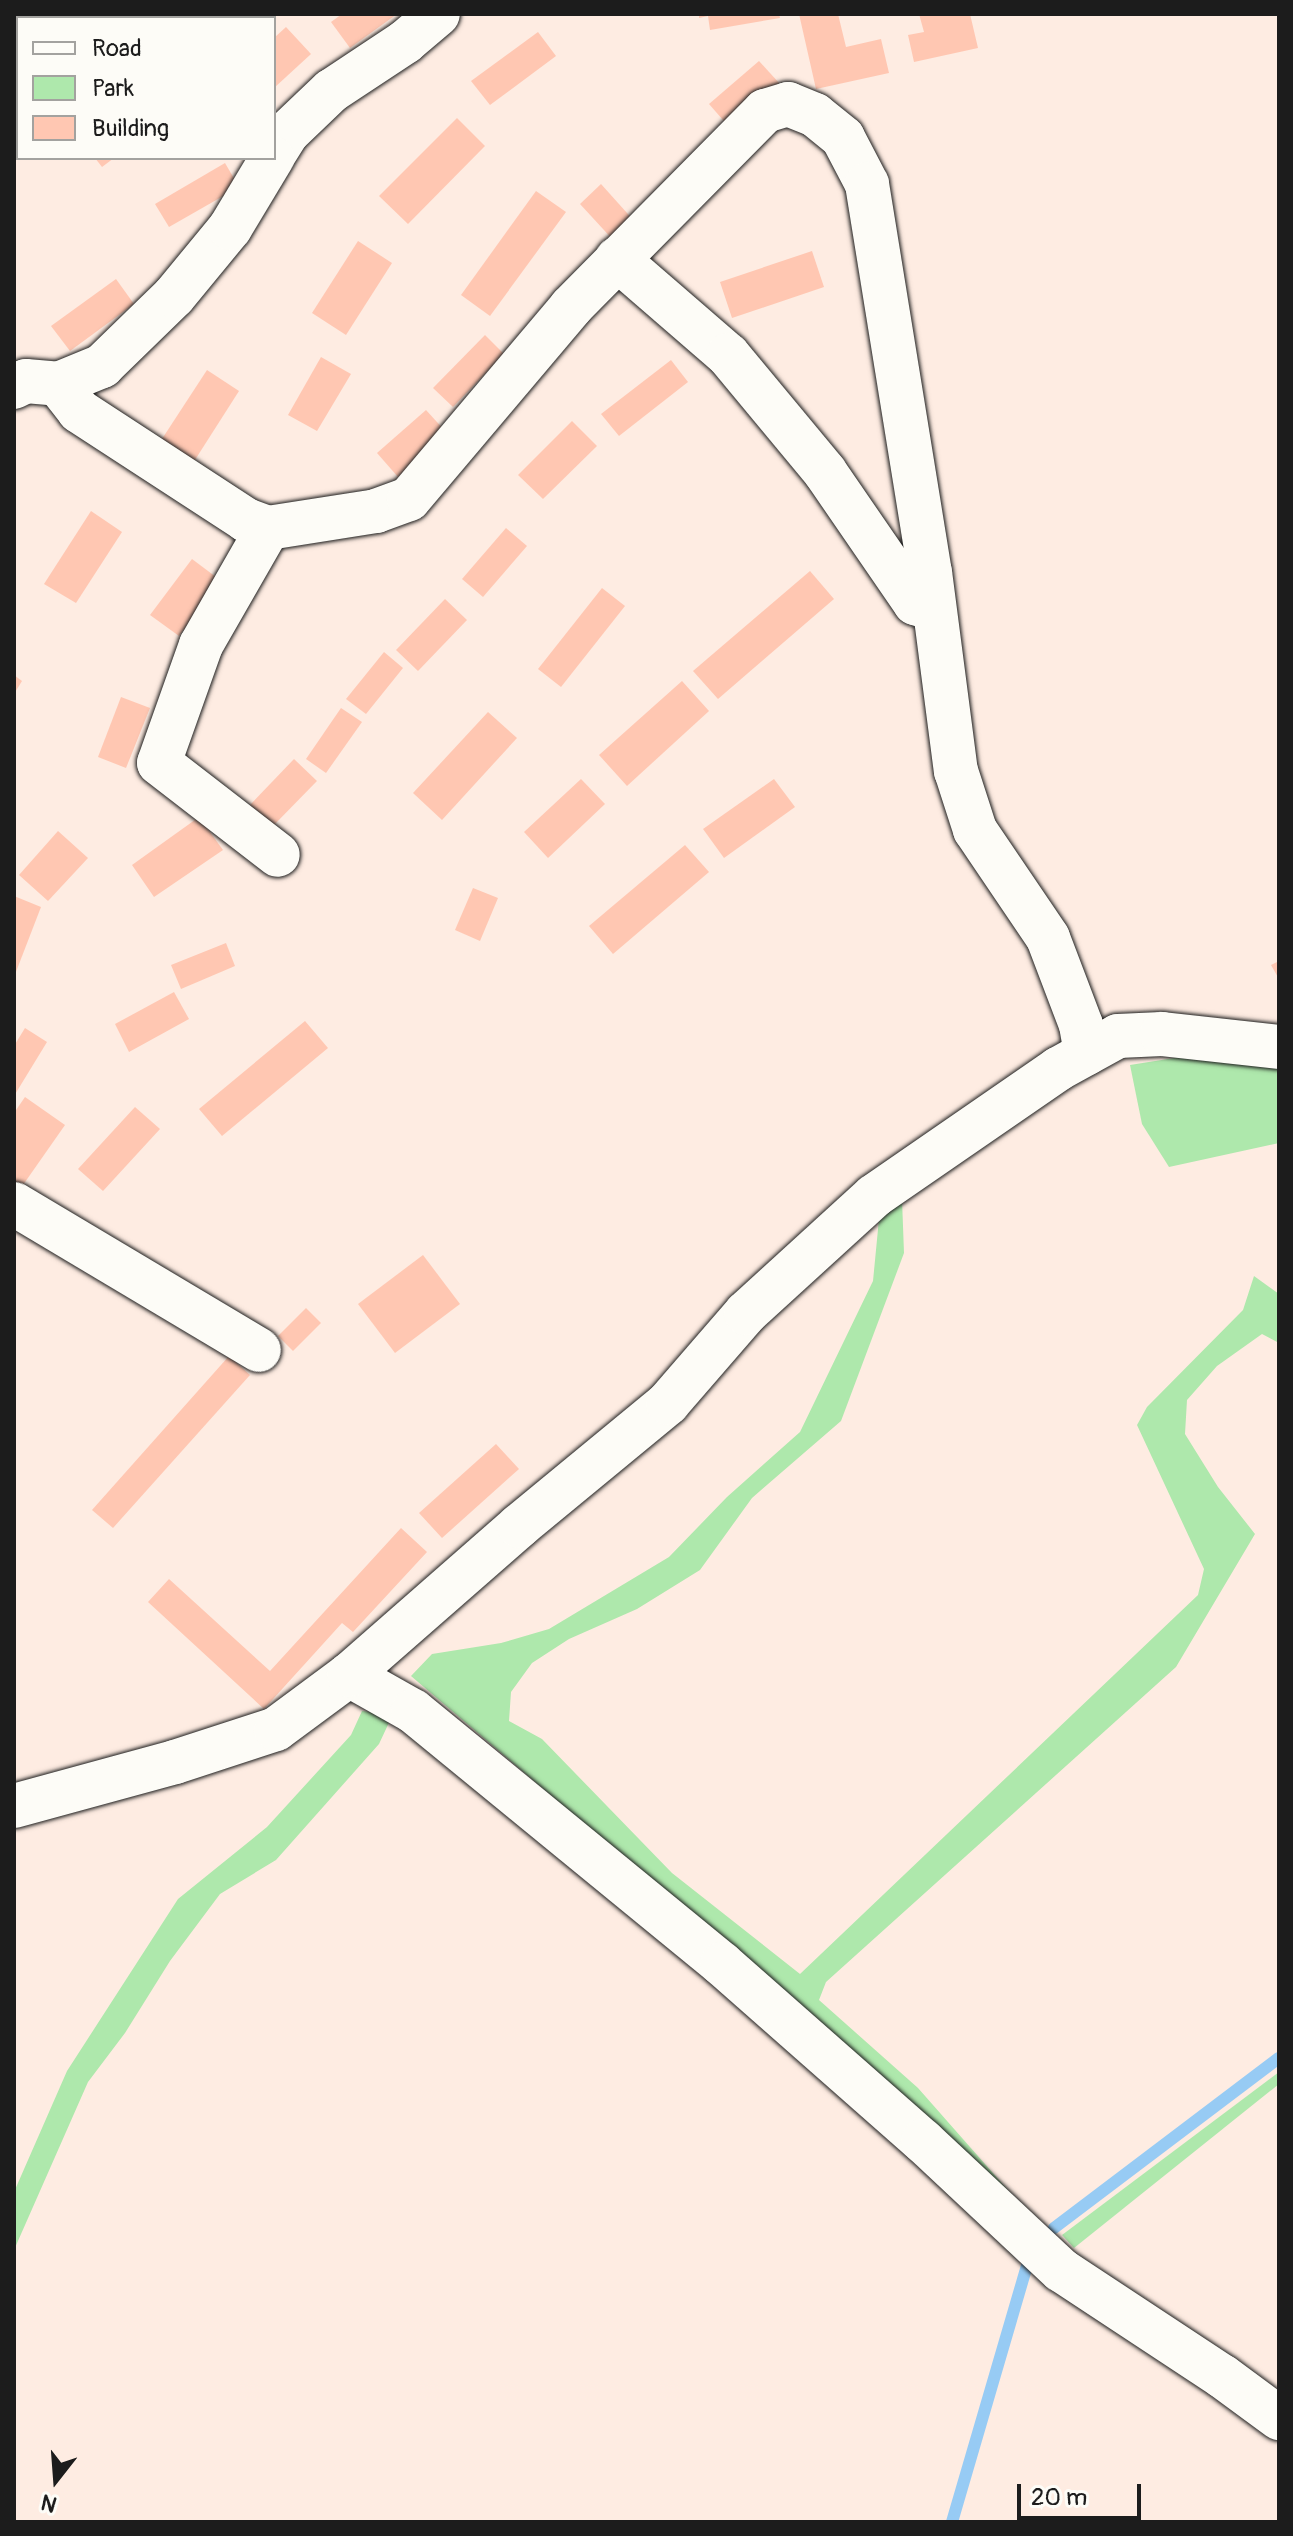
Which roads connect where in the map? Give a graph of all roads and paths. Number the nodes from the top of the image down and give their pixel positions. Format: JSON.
{"nodes":[{"id":1,"x":438,"y":14,"type":"edge"},
{"id":2,"x":276,"y":151,"type":"edge"},
{"id":3,"x":271,"y":160,"type":"edge"},
{"id":4,"x":617,"y":259,"type":"junction"},
{"id":5,"x":58,"y":384,"type":"junction"},
{"id":6,"x":14,"y":387,"type":"edge"},
{"id":7,"x":268,"y":528,"type":"junction"},
{"id":8,"x":934,"y":609,"type":"junction"},
{"id":9,"x":278,"y":855,"type":"dead end"},
{"id":10,"x":1279,"y":1047,"type":"edge"},
{"id":11,"x":1086,"y":1054,"type":"junction"},
{"id":12,"x":14,"y":1204,"type":"edge"},
{"id":13,"x":259,"y":1350,"type":"dead end"},
{"id":14,"x":349,"y":1675,"type":"junction"},
{"id":15,"x":14,"y":1806,"type":"edge"},
{"id":16,"x":1279,"y":2418,"type":"edge"}],
"edges":[{"from":1,"to":2,"type":"street"},
{"from":3,"to":5,"type":"street"},
{"from":4,"to":7,"type":"street"},
{"from":4,"to":8,"type":"street"},
{"from":4,"to":8,"type":"street"},
{"from":5,"to":6,"type":"street"},
{"from":5,"to":7,"type":"street"},
{"from":7,"to":9,"type":"street"},
{"from":8,"to":11,"type":"street"},
{"from":10,"to":11,"type":"street"},
{"from":11,"to":14,"type":"street"},
{"from":12,"to":13,"type":"street"},
{"from":14,"to":15,"type":"street"},
{"from":14,"to":16,"type":"street"}]}
